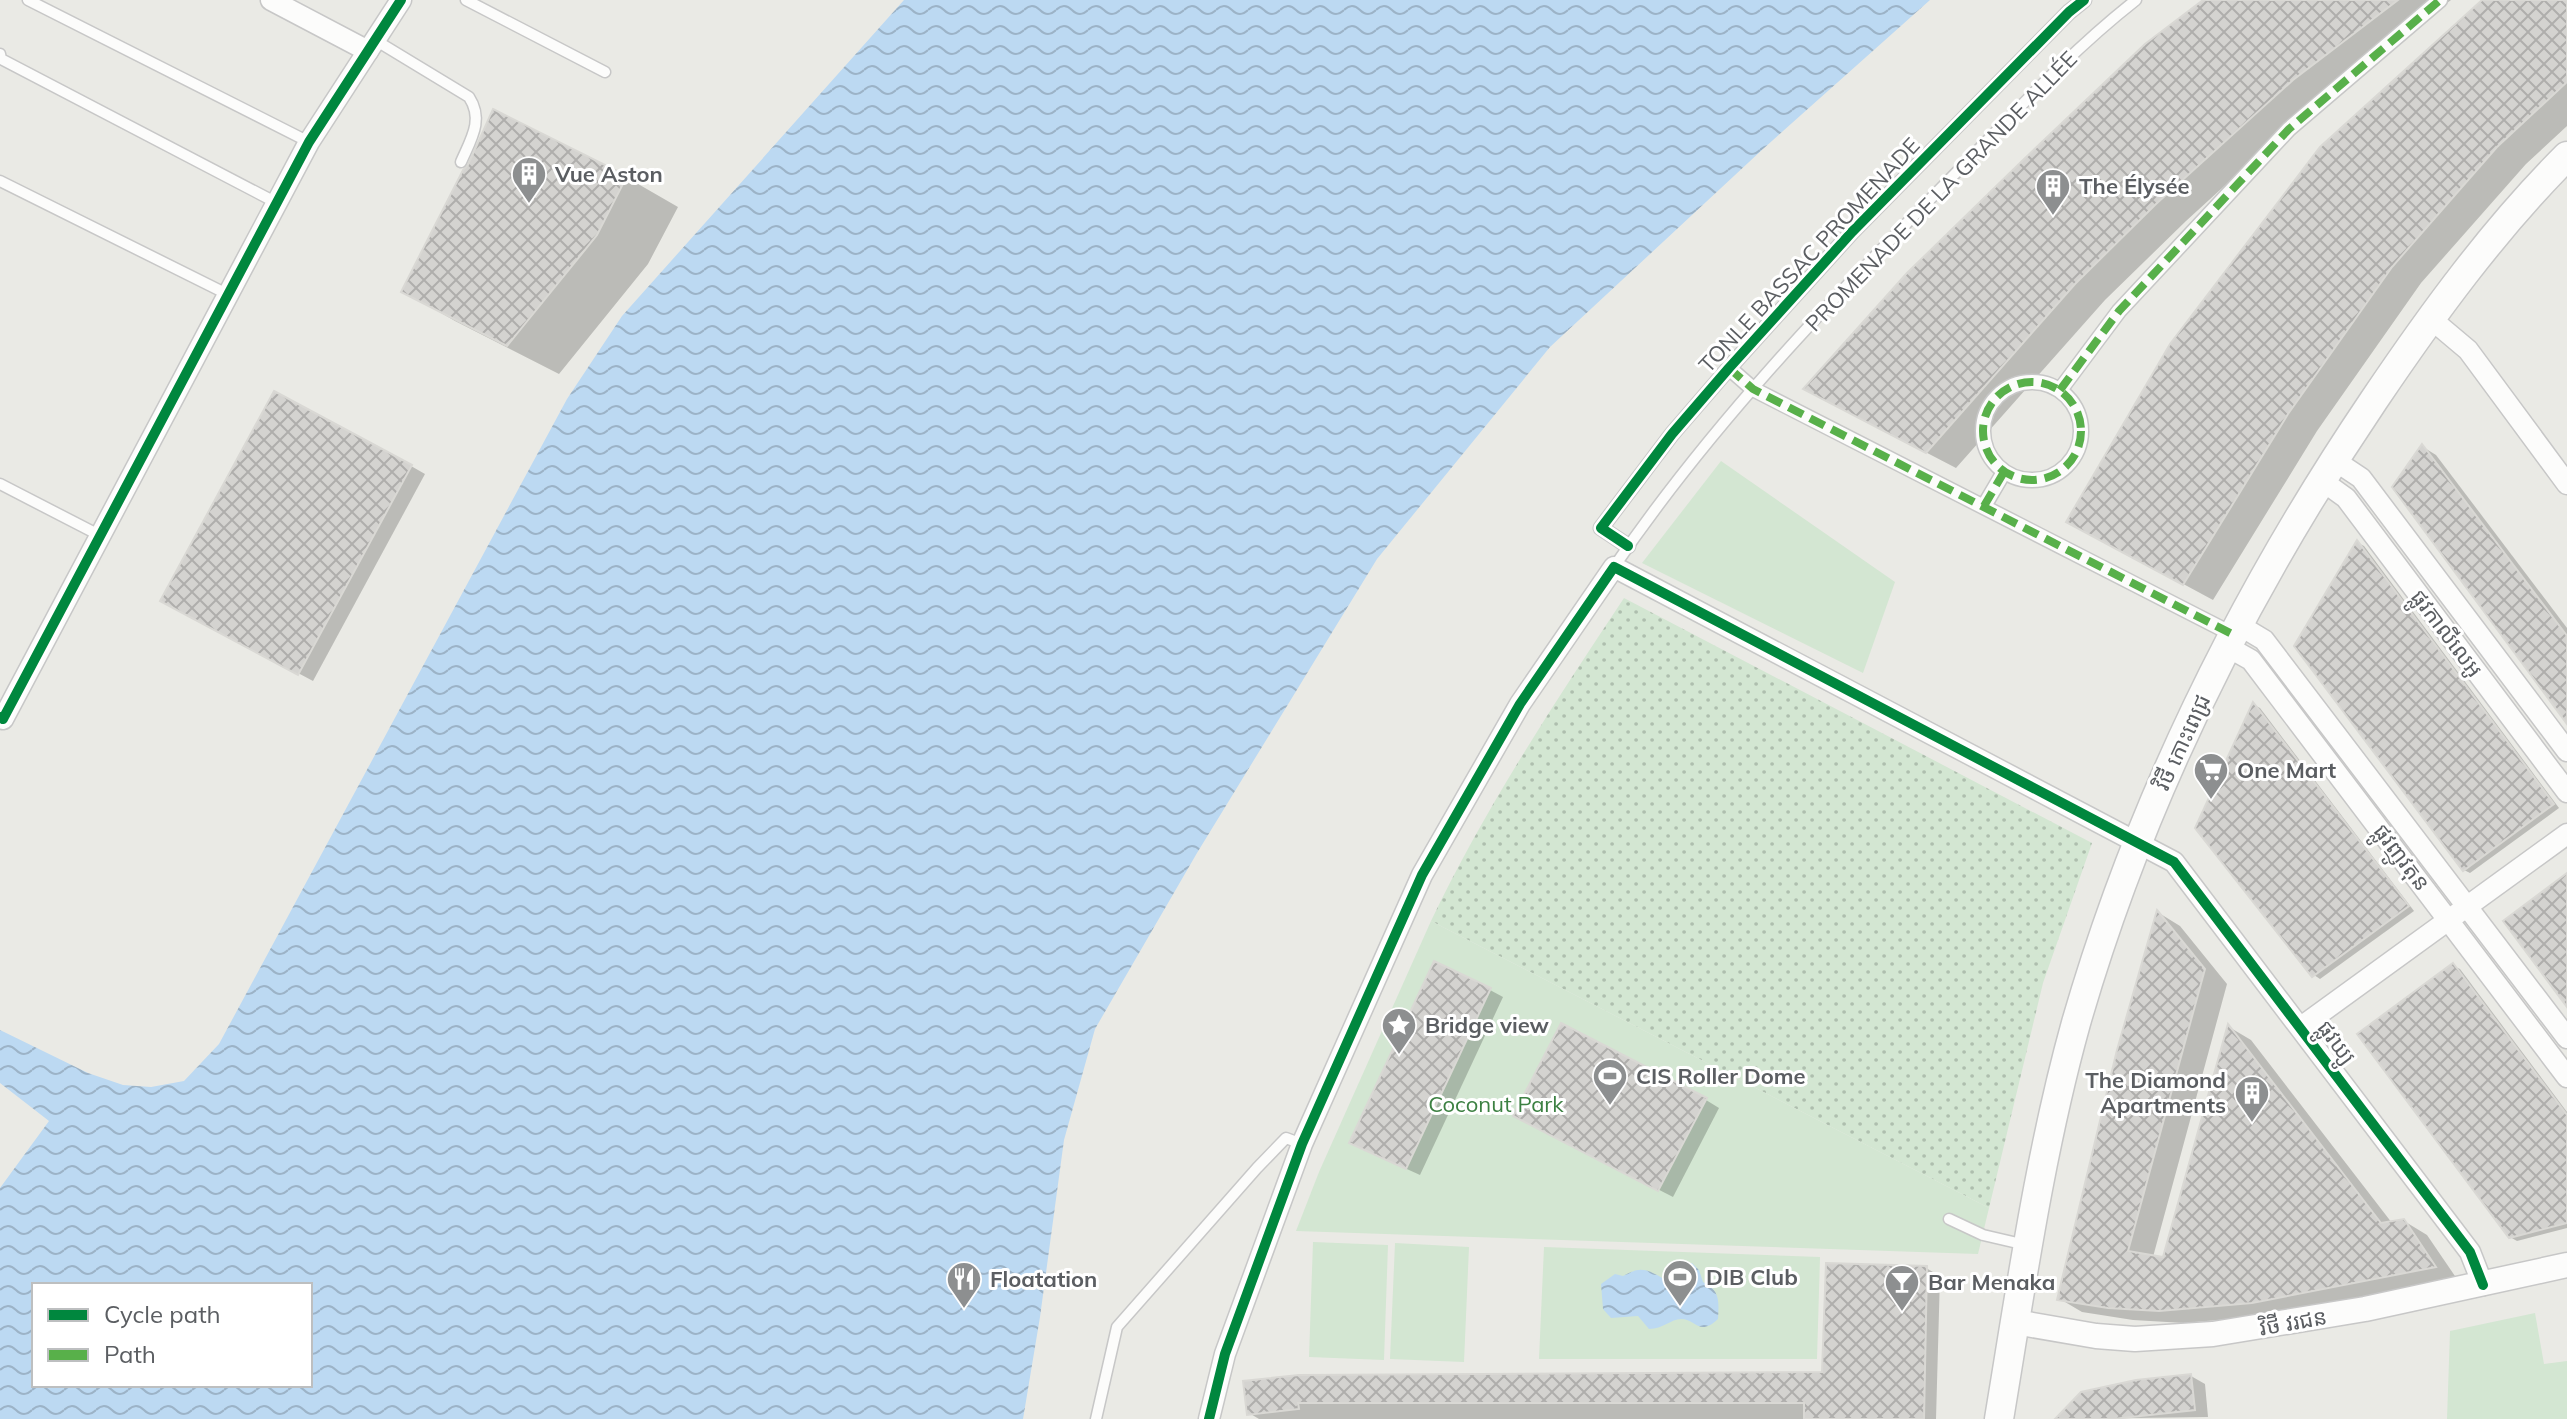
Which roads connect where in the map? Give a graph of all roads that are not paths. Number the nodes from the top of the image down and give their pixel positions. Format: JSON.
{"nodes":[{"id":1,"x":28,"y":0,"type":"edge"},
{"id":2,"x":271,"y":0,"type":"edge"},
{"id":3,"x":401,"y":0,"type":"edge"},
{"id":4,"x":466,"y":0,"type":"edge"},
{"id":5,"x":2084,"y":0,"type":"edge"},
{"id":6,"x":2136,"y":0,"type":"edge"},
{"id":7,"x":2440,"y":0,"type":"edge"},
{"id":8,"x":371,"y":46,"type":"junction"},
{"id":9,"x":0,"y":54,"type":"edge"},
{"id":10,"x":605,"y":72,"type":"dead end"},
{"id":11,"x":309,"y":142,"type":"junction"},
{"id":12,"x":2567,"y":156,"type":"edge"},
{"id":13,"x":461,"y":162,"type":"dead end"},
{"id":14,"x":0,"y":181,"type":"edge"},
{"id":15,"x":277,"y":203,"type":"junction"},
{"id":16,"x":227,"y":294,"type":"junction"},
{"id":17,"x":2430,"y":318,"type":"junction"},
{"id":18,"x":1729,"y":368,"type":"junction"},
{"id":19,"x":1753,"y":389,"type":"junction"},
{"id":20,"x":2060,"y":390,"type":"junction"},
{"id":21,"x":2328,"y":470,"type":"junction"},
{"id":22,"x":2004,"y":472,"type":"junction"},
{"id":23,"x":0,"y":484,"type":"edge"},
{"id":24,"x":2567,"y":484,"type":"edge"},
{"id":25,"x":1984,"y":506,"type":"junction"},
{"id":26,"x":101,"y":536,"type":"junction"},
{"id":27,"x":1628,"y":546,"type":"junction"},
{"id":28,"x":1614,"y":567,"type":"junction"},
{"id":29,"x":2234,"y":636,"type":"junction"},
{"id":30,"x":0,"y":717,"type":"edge"},
{"id":31,"x":2567,"y":751,"type":"edge"},
{"id":32,"x":2567,"y":792,"type":"edge"},
{"id":33,"x":2567,"y":834,"type":"edge"},
{"id":34,"x":2137,"y":842,"type":"junction"},
{"id":35,"x":2468,"y":906,"type":"junction"},
{"id":36,"x":2450,"y":919,"type":"junction"},
{"id":37,"x":2301,"y":1027,"type":"junction"},
{"id":38,"x":2567,"y":1038,"type":"edge"},
{"id":39,"x":2567,"y":1077,"type":"edge"},
{"id":40,"x":1302,"y":1144,"type":"junction"},
{"id":41,"x":1949,"y":1219,"type":"dead end"},
{"id":42,"x":2028,"y":1246,"type":"junction"},
{"id":43,"x":2567,"y":1265,"type":"edge"},
{"id":44,"x":2483,"y":1285,"type":"junction"},
{"id":45,"x":2015,"y":1322,"type":"junction"},
{"id":46,"x":1096,"y":1419,"type":"edge"},
{"id":47,"x":1209,"y":1419,"type":"edge"},
{"id":48,"x":1999,"y":1419,"type":"edge"}],
"edges":[{"from":1,"to":11,"type":"lane"},
{"from":2,"to":8,"type":"street"},
{"from":3,"to":8,"type":"street"},
{"from":4,"to":10,"type":"lane"},
{"from":5,"to":18,"type":"street","name":"TONLE BASSAC PROMENADE"},
{"from":6,"to":19,"type":"lane","name":"PROMENADE DE LA GRANDE ALLÉE"},
{"from":7,"to":20,"type":"street"},
{"from":8,"to":11,"type":"street"},
{"from":8,"to":13,"type":"lane"},
{"from":9,"to":15,"type":"lane"},
{"from":11,"to":15,"type":"street"},
{"from":12,"to":17,"type":"main road","name":"វិថី កោះពេជ្រ"},
{"from":14,"to":16,"type":"lane"},
{"from":15,"to":16,"type":"street"},
{"from":16,"to":26,"type":"street"},
{"from":17,"to":21,"type":"main road","name":"វិថី កោះពេជ្រ"},
{"from":17,"to":24,"type":"street"},
{"from":18,"to":19,"type":"street"},
{"from":18,"to":27,"type":"street","name":"TONLE BASSAC PROMENADE"},
{"from":19,"to":25,"type":"street"},
{"from":19,"to":27,"type":"lane","name":"PROMENADE DE LA GRANDE ALLÉE"},
{"from":20,"to":22,"type":"street"},
{"from":20,"to":22,"type":"street"},
{"from":21,"to":29,"type":"main road","name":"វិថី កោះពេជ្រ"},
{"from":21,"to":31,"type":"street","name":"ផ្លូវកាលីលេអូ"},
{"from":21,"to":32,"type":"street","name":"ផ្លូវកាលីលេអូ"},
{"from":22,"to":25,"type":"street"},
{"from":23,"to":26,"type":"lane"},
{"from":25,"to":29,"type":"street"},
{"from":26,"to":30,"type":"street"},
{"from":27,"to":28,"type":"lane","name":"PROMENADE DE LA GRANDE ALLÉE"},
{"from":28,"to":34,"type":"street","name":"ផ្លូវឃ្យូ"},
{"from":28,"to":40,"type":"street"},
{"from":29,"to":34,"type":"main road","name":"វិថី កោះពេជ្រ"},
{"from":29,"to":35,"type":"street","name":"ផ្លូវញូវតុន"},
{"from":29,"to":36,"type":"street","name":"ផ្លូវញូវតុន"},
{"from":33,"to":35,"type":"street"},
{"from":34,"to":37,"type":"street","name":"ផ្លូវឃ្យូ"},
{"from":34,"to":42,"type":"main road","name":"វិថី កោះពេជ្រ"},
{"from":35,"to":36,"type":"street"},
{"from":35,"to":38,"type":"street","name":"ផ្លូវញូវតុន"},
{"from":36,"to":37,"type":"street"},
{"from":36,"to":39,"type":"street","name":"ផ្លូវញូវតុន"},
{"from":37,"to":44,"type":"street","name":"ផ្លូវឃ្យូ"},
{"from":40,"to":46,"type":"lane"},
{"from":40,"to":47,"type":"street"},
{"from":41,"to":42,"type":"lane"},
{"from":42,"to":45,"type":"main road","name":"វិថី កោះពេជ្រ"},
{"from":43,"to":44,"type":"street","name":"វិថី វរជន"},
{"from":44,"to":45,"type":"street","name":"វិថី វរជន"},
{"from":45,"to":48,"type":"main road","name":"វិថី កោះពេជ្រ"}]}
